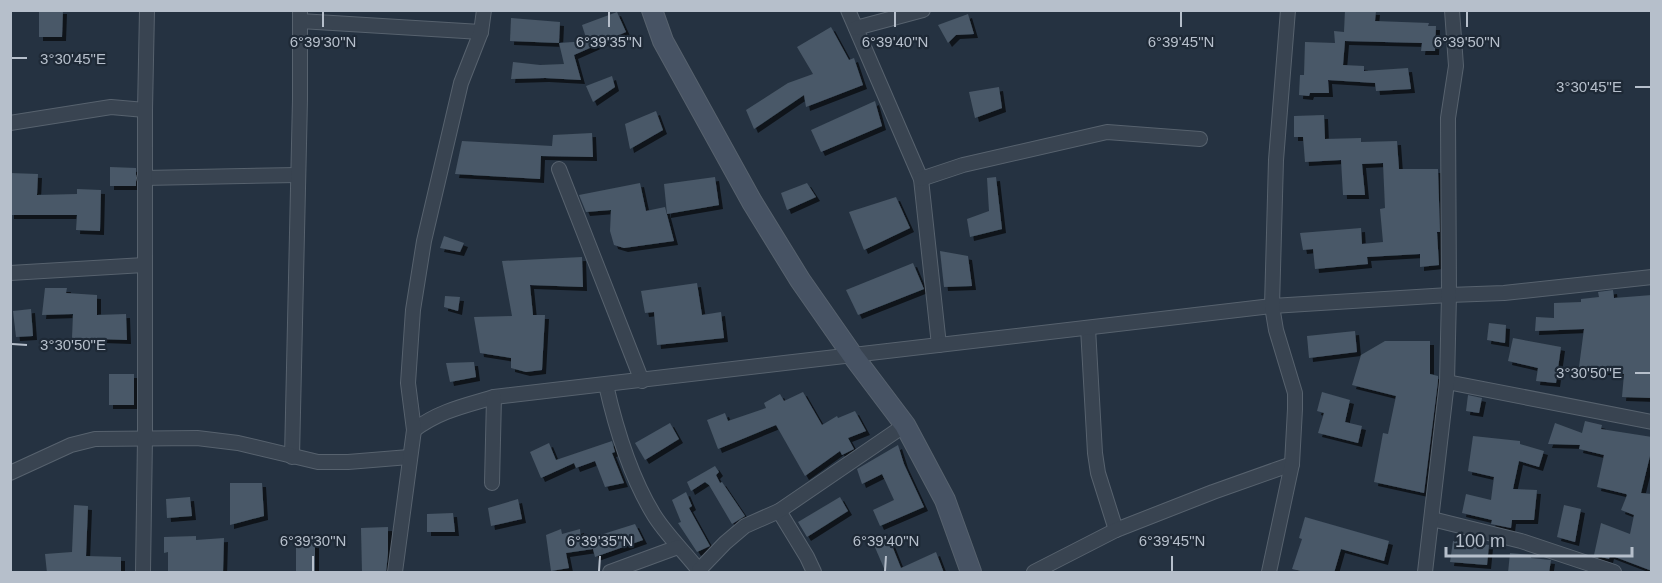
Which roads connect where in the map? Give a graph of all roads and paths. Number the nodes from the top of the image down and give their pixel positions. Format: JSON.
{"nodes":[{"id":1,"x":147,"y":10,"type":"edge"},
{"id":2,"x":484,"y":10,"type":"edge"},
{"id":3,"x":652,"y":10,"type":"edge"},
{"id":4,"x":848,"y":10,"type":"edge"},
{"id":5,"x":923,"y":10,"type":"edge"},
{"id":6,"x":1288,"y":10,"type":"edge"},
{"id":7,"x":1452,"y":10,"type":"edge"},
{"id":8,"x":300,"y":16,"type":"edge"},
{"id":9,"x":856,"y":28,"type":"junction"},
{"id":10,"x":481,"y":32,"type":"junction"},
{"id":11,"x":145,"y":110,"type":"junction"},
{"id":12,"x":10,"y":123,"type":"edge"},
{"id":13,"x":1200,"y":139,"type":"dead end"},
{"id":14,"x":559,"y":169,"type":"dead end"},
{"id":15,"x":297,"y":175,"type":"junction"},
{"id":16,"x":144,"y":178,"type":"junction"},
{"id":17,"x":921,"y":179,"type":"junction"},
{"id":18,"x":144,"y":266,"type":"junction"},
{"id":19,"x":10,"y":273,"type":"edge"},
{"id":20,"x":1652,"y":277,"type":"edge"},
{"id":21,"x":1449,"y":295,"type":"junction"},
{"id":22,"x":1272,"y":306,"type":"junction"},
{"id":23,"x":1088,"y":328,"type":"junction"},
{"id":24,"x":939,"y":345,"type":"junction"},
{"id":25,"x":853,"y":356,"type":"junction"},
{"id":26,"x":642,"y":381,"type":"junction"},
{"id":27,"x":1447,"y":382,"type":"junction"},
{"id":28,"x":606,"y":385,"type":"junction"},
{"id":29,"x":494,"y":397,"type":"junction"},
{"id":30,"x":1652,"y":422,"type":"edge"},
{"id":31,"x":905,"y":425,"type":"junction"},
{"id":32,"x":414,"y":430,"type":"junction"},
{"id":33,"x":146,"y":438,"type":"junction"},
{"id":34,"x":292,"y":457,"type":"junction"},
{"id":35,"x":410,"y":457,"type":"junction"},
{"id":36,"x":1292,"y":464,"type":"junction"},
{"id":37,"x":10,"y":473,"type":"edge"},
{"id":38,"x":492,"y":483,"type":"dead end"},
{"id":39,"x":779,"y":511,"type":"junction"},
{"id":40,"x":1432,"y":519,"type":"junction"},
{"id":41,"x":1116,"y":530,"type":"junction"},
{"id":42,"x":678,"y":547,"type":"junction"},
{"id":43,"x":700,"y":571,"type":"edge"},
{"id":44,"x":143,"y":573,"type":"edge"},
{"id":45,"x":395,"y":573,"type":"edge"},
{"id":46,"x":610,"y":573,"type":"edge"},
{"id":47,"x":814,"y":573,"type":"edge"},
{"id":48,"x":971,"y":573,"type":"edge"},
{"id":49,"x":1034,"y":573,"type":"edge"},
{"id":50,"x":1269,"y":573,"type":"edge"},
{"id":51,"x":1425,"y":573,"type":"edge"},
{"id":52,"x":1614,"y":573,"type":"edge"}],
"edges":[{"from":1,"to":11,"type":"street"},
{"from":2,"to":10,"type":"street"},
{"from":3,"to":25,"type":"street"},
{"from":4,"to":9,"type":"street"},
{"from":5,"to":9,"type":"street"},
{"from":6,"to":22,"type":"street"},
{"from":7,"to":21,"type":"street"},
{"from":8,"to":10,"type":"street"},
{"from":8,"to":15,"type":"street"},
{"from":9,"to":17,"type":"street"},
{"from":10,"to":32,"type":"street"},
{"from":11,"to":12,"type":"street"},
{"from":11,"to":16,"type":"street"},
{"from":13,"to":17,"type":"street"},
{"from":14,"to":26,"type":"street"},
{"from":15,"to":16,"type":"street"},
{"from":15,"to":34,"type":"street"},
{"from":16,"to":18,"type":"street"},
{"from":17,"to":24,"type":"street"},
{"from":18,"to":19,"type":"street"},
{"from":18,"to":33,"type":"street"},
{"from":20,"to":21,"type":"street"},
{"from":21,"to":22,"type":"street"},
{"from":21,"to":27,"type":"street"},
{"from":22,"to":23,"type":"street"},
{"from":22,"to":36,"type":"street"},
{"from":23,"to":24,"type":"street"},
{"from":23,"to":41,"type":"street"},
{"from":24,"to":25,"type":"street"},
{"from":25,"to":26,"type":"street"},
{"from":25,"to":31,"type":"street"},
{"from":26,"to":28,"type":"street"},
{"from":27,"to":30,"type":"street"},
{"from":27,"to":40,"type":"street"},
{"from":28,"to":29,"type":"street"},
{"from":28,"to":42,"type":"street"},
{"from":29,"to":32,"type":"street"},
{"from":29,"to":38,"type":"street"},
{"from":31,"to":39,"type":"street"},
{"from":31,"to":48,"type":"street"},
{"from":32,"to":35,"type":"street"},
{"from":33,"to":34,"type":"street"},
{"from":33,"to":37,"type":"street"},
{"from":33,"to":44,"type":"street"},
{"from":34,"to":35,"type":"street"},
{"from":35,"to":45,"type":"street"},
{"from":36,"to":41,"type":"street"},
{"from":36,"to":50,"type":"street"},
{"from":39,"to":43,"type":"street"},
{"from":39,"to":47,"type":"street"},
{"from":40,"to":51,"type":"street"},
{"from":40,"to":52,"type":"street"},
{"from":41,"to":49,"type":"street"},
{"from":42,"to":43,"type":"street"},
{"from":42,"to":46,"type":"street"}]}
